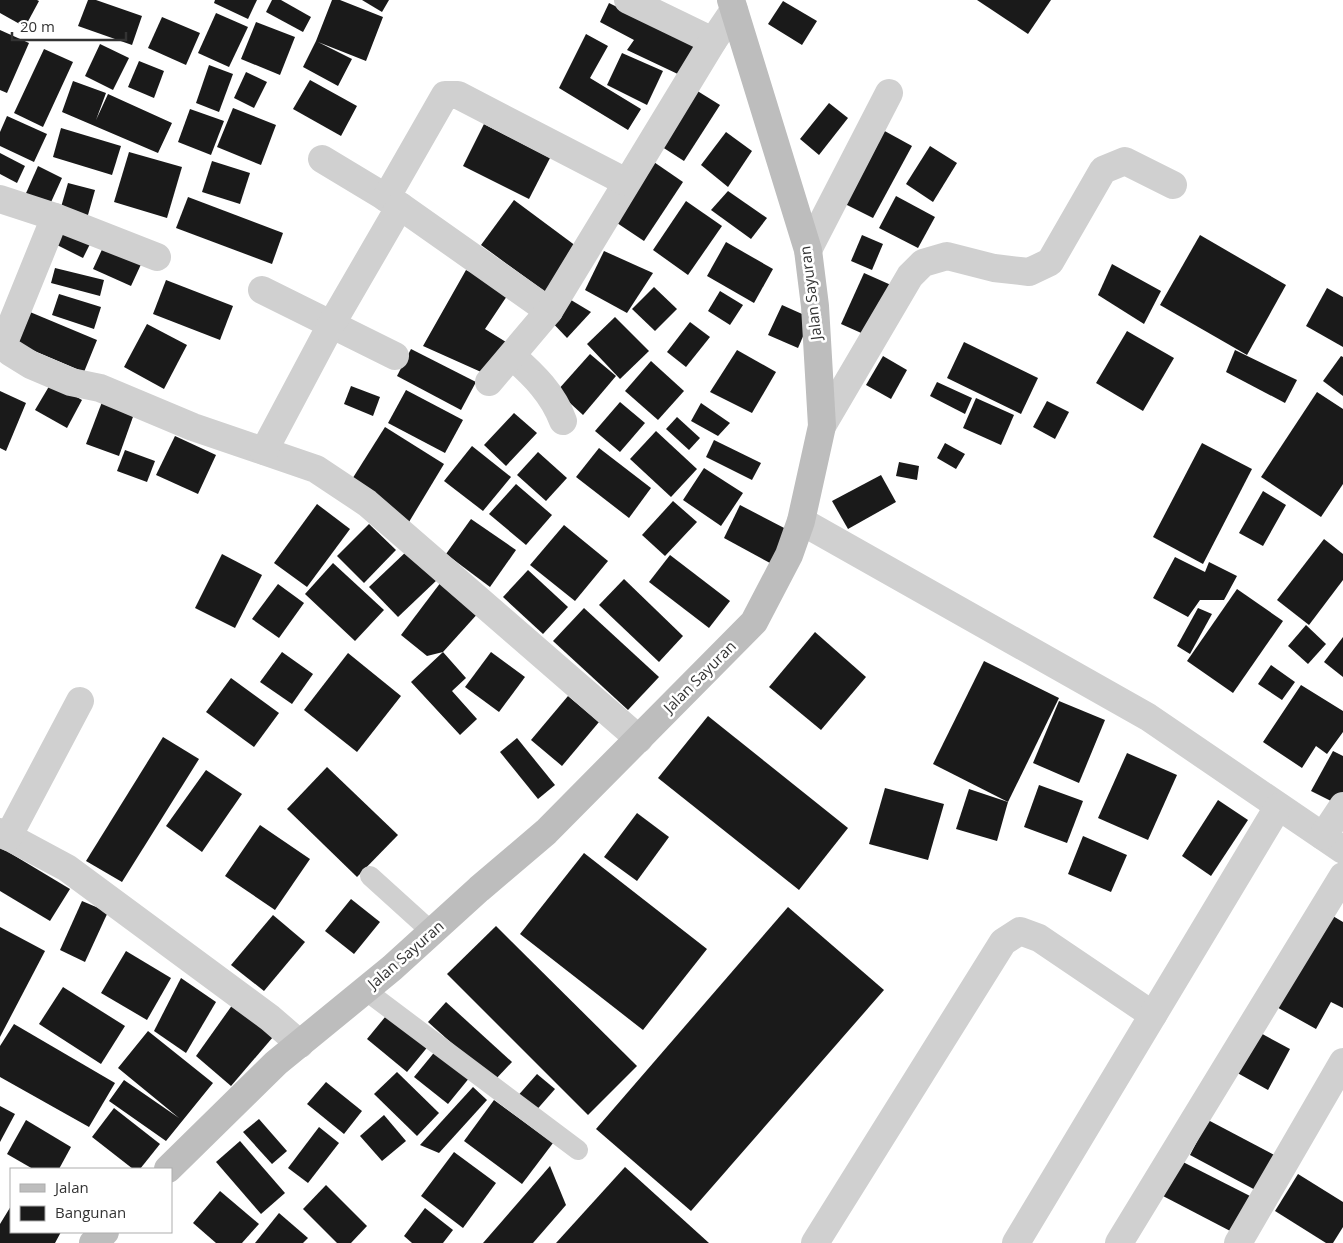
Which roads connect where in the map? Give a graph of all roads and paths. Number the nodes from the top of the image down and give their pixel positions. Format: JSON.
{"nodes":[{"id":1,"x":628,"y":0,"type":"edge"},
{"id":2,"x":732,"y":5,"type":"edge"},
{"id":3,"x":713,"y":41,"type":"junction"},
{"id":4,"x":889,"y":93,"type":"dead end"},
{"id":5,"x":322,"y":160,"type":"dead end"},
{"id":6,"x":626,"y":182,"type":"junction"},
{"id":7,"x":1173,"y":185,"type":"dead end"},
{"id":8,"x":0,"y":199,"type":"edge"},
{"id":9,"x":393,"y":202,"type":"junction"},
{"id":10,"x":55,"y":217,"type":"junction"},
{"id":11,"x":808,"y":250,"type":"junction"},
{"id":12,"x":157,"y":257,"type":"dead end"},
{"id":13,"x":262,"y":290,"type":"dead end"},
{"id":14,"x":548,"y":310,"type":"junction"},
{"id":15,"x":331,"y":325,"type":"junction"},
{"id":16,"x":395,"y":356,"type":"dead end"},
{"id":17,"x":512,"y":356,"type":"junction"},
{"id":18,"x":489,"y":382,"type":"dead end"},
{"id":19,"x":563,"y":421,"type":"dead end"},
{"id":20,"x":822,"y":426,"type":"junction"},
{"id":21,"x":264,"y":451,"type":"junction"},
{"id":22,"x":801,"y":521,"type":"junction"},
{"id":23,"x":80,"y":701,"type":"dead end"},
{"id":24,"x":638,"y":739,"type":"junction"},
{"id":25,"x":1343,"y":806,"type":"edge"},
{"id":26,"x":1278,"y":807,"type":"junction"},
{"id":27,"x":4,"y":834,"type":"edge"},
{"id":28,"x":1333,"y":843,"type":"edge"},
{"id":29,"x":370,"y":876,"type":"dead end"},
{"id":30,"x":1343,"y":876,"type":"edge"},
{"id":31,"x":433,"y":933,"type":"junction"},
{"id":32,"x":365,"y":990,"type":"junction"},
{"id":33,"x":1153,"y":1016,"type":"junction"},
{"id":34,"x":300,"y":1044,"type":"junction"},
{"id":35,"x":1343,"y":1062,"type":"edge"},
{"id":36,"x":578,"y":1150,"type":"dead end"},
{"id":37,"x":169,"y":1168,"type":"edge"},
{"id":38,"x":104,"y":1233,"type":"edge"},
{"id":39,"x":93,"y":1243,"type":"edge"},
{"id":40,"x":815,"y":1243,"type":"edge"},
{"id":41,"x":1016,"y":1243,"type":"edge"},
{"id":42,"x":1119,"y":1243,"type":"edge"},
{"id":43,"x":1238,"y":1243,"type":"edge"}],
"edges":[{"from":1,"to":3,"type":"street"},
{"from":2,"to":3,"type":"street"},
{"from":2,"to":11,"type":"street","name":"Jalan Sayuran"},
{"from":3,"to":6,"type":"street"},
{"from":4,"to":11,"type":"street"},
{"from":5,"to":9,"type":"street"},
{"from":6,"to":9,"type":"street"},
{"from":6,"to":14,"type":"street"},
{"from":7,"to":20,"type":"street"},
{"from":8,"to":10,"type":"street"},
{"from":9,"to":14,"type":"street"},
{"from":9,"to":15,"type":"street"},
{"from":10,"to":12,"type":"street"},
{"from":10,"to":21,"type":"street"},
{"from":11,"to":20,"type":"street","name":"Jalan Sayuran"},
{"from":13,"to":15,"type":"street"},
{"from":14,"to":17,"type":"street"},
{"from":15,"to":16,"type":"street"},
{"from":15,"to":21,"type":"street"},
{"from":17,"to":18,"type":"street"},
{"from":17,"to":19,"type":"street"},
{"from":20,"to":22,"type":"street","name":"Jalan Sayuran"},
{"from":21,"to":24,"type":"street"},
{"from":22,"to":24,"type":"street","name":"Jalan Sayuran"},
{"from":22,"to":26,"type":"street"},
{"from":23,"to":27,"type":"street"},
{"from":24,"to":31,"type":"street","name":"Jalan Sayuran"},
{"from":25,"to":28,"type":"street"},
{"from":26,"to":28,"type":"street"},
{"from":26,"to":33,"type":"street"},
{"from":27,"to":34,"type":"street"},
{"from":29,"to":31,"type":"lane"},
{"from":30,"to":42,"type":"street"},
{"from":31,"to":32,"type":"street","name":"Jalan Sayuran"},
{"from":32,"to":34,"type":"street","name":"Jalan Sayuran"},
{"from":32,"to":36,"type":"lane"},
{"from":33,"to":40,"type":"street"},
{"from":33,"to":41,"type":"street"},
{"from":34,"to":37,"type":"street","name":"Jalan Sayuran"},
{"from":35,"to":43,"type":"street"},
{"from":38,"to":39,"type":"street"}]}
